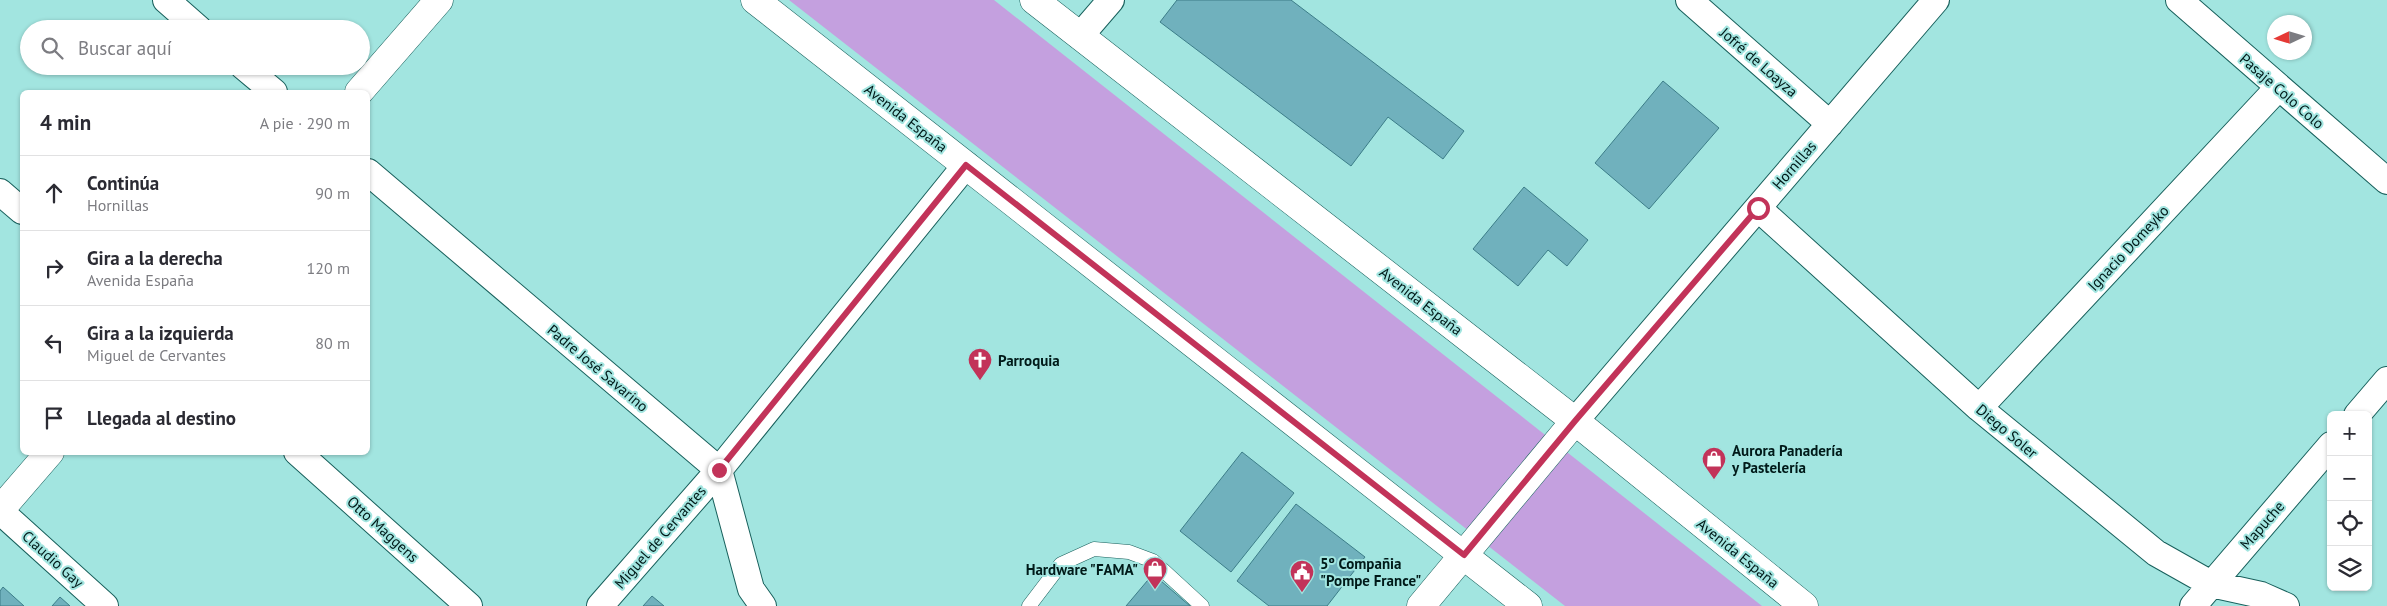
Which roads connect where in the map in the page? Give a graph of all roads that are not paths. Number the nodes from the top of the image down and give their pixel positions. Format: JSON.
{"nodes":[{"id":1,"x":166,"y":0,"type":"edge"},
{"id":2,"x":439,"y":0,"type":"edge"},
{"id":3,"x":755,"y":0,"type":"edge"},
{"id":4,"x":1034,"y":0,"type":"edge"},
{"id":5,"x":1111,"y":0,"type":"edge"},
{"id":6,"x":1688,"y":0,"type":"edge"},
{"id":7,"x":1936,"y":0,"type":"edge"},
{"id":8,"x":2179,"y":0,"type":"edge"},
{"id":9,"x":189,"y":20,"type":"edge"},
{"id":10,"x":1080,"y":36,"type":"junction"},
{"id":11,"x":254,"y":75,"type":"edge"},
{"id":12,"x":2278,"y":88,"type":"junction"},
{"id":13,"x":272,"y":90,"type":"edge"},
{"id":14,"x":361,"y":90,"type":"edge"},
{"id":15,"x":1830,"y":124,"type":"junction"},
{"id":16,"x":966,"y":165,"type":"junction"},
{"id":17,"x":370,"y":174,"type":"edge"},
{"id":18,"x":2387,"y":181,"type":"edge"},
{"id":19,"x":0,"y":192,"type":"edge"},
{"id":20,"x":1758,"y":208,"type":"junction"},
{"id":21,"x":20,"y":209,"type":"edge"},
{"id":22,"x":2387,"y":380,"type":"edge"},
{"id":23,"x":1979,"y":408,"type":"junction"},
{"id":24,"x":2360,"y":411,"type":"edge"},
{"id":25,"x":1575,"y":421,"type":"junction"},
{"id":26,"x":2327,"y":450,"type":"edge"},
{"id":27,"x":47,"y":455,"type":"edge"},
{"id":28,"x":300,"y":455,"type":"edge"},
{"id":29,"x":719,"y":470,"type":"junction"},
{"id":30,"x":0,"y":511,"type":"edge"},
{"id":31,"x":1464,"y":555,"type":"junction"},
{"id":32,"x":2211,"y":584,"type":"junction"},
{"id":33,"x":105,"y":606,"type":"edge"},
{"id":34,"x":468,"y":606,"type":"edge"},
{"id":35,"x":600,"y":606,"type":"edge"},
{"id":36,"x":763,"y":606,"type":"edge"},
{"id":37,"x":1029,"y":606,"type":"edge"},
{"id":38,"x":1202,"y":606,"type":"edge"},
{"id":39,"x":1421,"y":606,"type":"edge"},
{"id":40,"x":1528,"y":606,"type":"edge"},
{"id":41,"x":1804,"y":606,"type":"edge"},
{"id":42,"x":2193,"y":606,"type":"edge"},
{"id":43,"x":2286,"y":606,"type":"edge"}],
"edges":[{"from":1,"to":9,"type":"street"},
{"from":2,"to":14,"type":"main road"},
{"from":3,"to":16,"type":"main road","name":"Avenida España"},
{"from":4,"to":10,"type":"main road","name":"Avenida España"},
{"from":5,"to":10,"type":"street"},
{"from":6,"to":15,"type":"street","name":"Jofré de Loayza"},
{"from":7,"to":15,"type":"street","name":"Hornillas"},
{"from":8,"to":12,"type":"street","name":"Pasaje Colo Colo"},
{"from":10,"to":25,"type":"main road","name":"Avenida España"},
{"from":11,"to":13,"type":"street"},
{"from":12,"to":18,"type":"street","name":"Pasaje Colo Colo"},
{"from":12,"to":23,"type":"street","name":"Ignacio Domeyko"},
{"from":15,"to":20,"type":"street","name":"Hornillas"},
{"from":16,"to":29,"type":"street","name":"Miguel de Cervantes"},
{"from":16,"to":31,"type":"main road","name":"Avenida España"},
{"from":17,"to":29,"type":"street","name":"Padre José Savarino"},
{"from":19,"to":21,"type":"street"},
{"from":20,"to":23,"type":"street","name":"Diego Soler"},
{"from":20,"to":25,"type":"street","name":"Hornillas"},
{"from":22,"to":24,"type":"street"},
{"from":23,"to":32,"type":"street","name":"Diego Soler"},
{"from":25,"to":31,"type":"main road","name":"Hornillas"},
{"from":25,"to":41,"type":"main road","name":"Avenida España"},
{"from":26,"to":32,"type":"street","name":"Mapuche"},
{"from":27,"to":30,"type":"main road"},
{"from":28,"to":34,"type":"street","name":"Otto Maggens"},
{"from":29,"to":35,"type":"street","name":"Miguel de Cervantes"},
{"from":29,"to":36,"type":"street"},
{"from":30,"to":33,"type":"street","name":"Claudio Gay"},
{"from":31,"to":39,"type":"main road","name":"Hornillas"},
{"from":31,"to":40,"type":"main road","name":"Avenida España"},
{"from":32,"to":42,"type":"street","name":"Mapuche"},
{"from":32,"to":43,"type":"street","name":"Diego Soler"},
{"from":37,"to":38,"type":"lane"}]}
